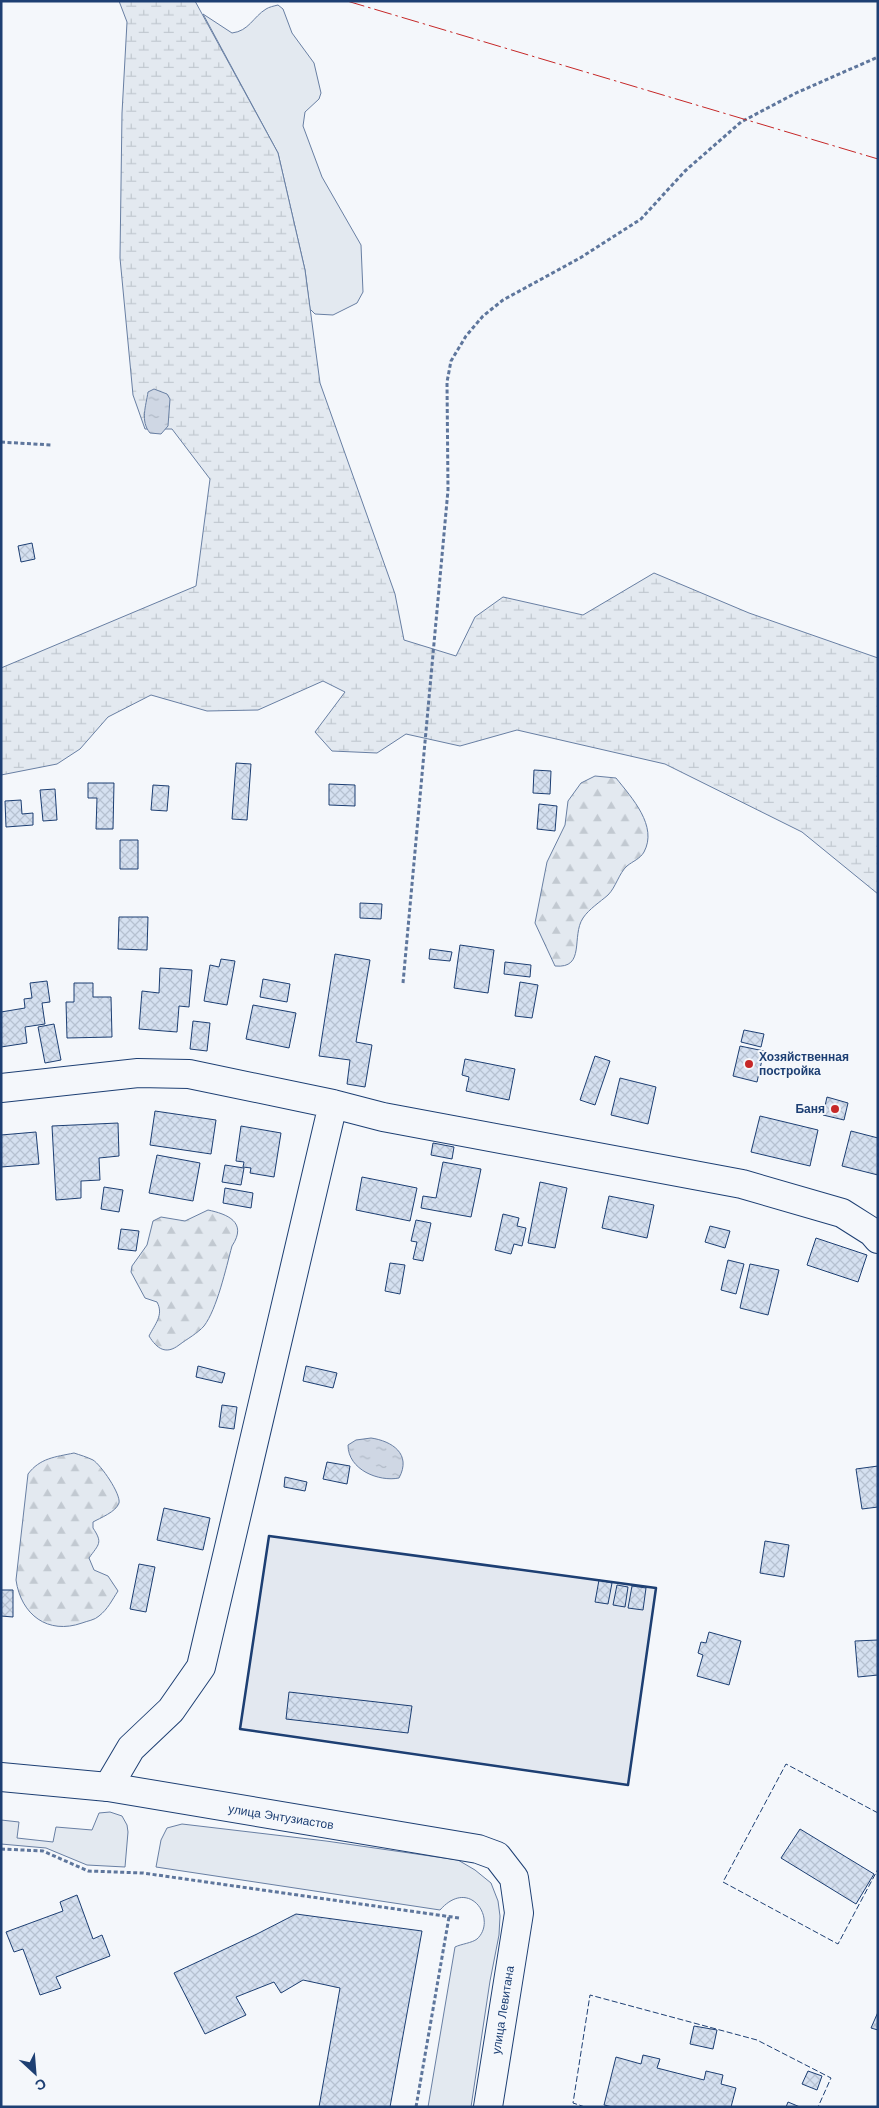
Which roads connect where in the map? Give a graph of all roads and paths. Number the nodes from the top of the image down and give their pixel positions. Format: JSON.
{"nodes":[{"id":1,"x":878,"y":57,"type":"edge"},
{"id":2,"x":1,"y":442,"type":"edge"},
{"id":3,"x":50,"y":445,"type":"dead end"},
{"id":4,"x":403,"y":983,"type":"dead end"},
{"id":5,"x":1,"y":1088,"type":"edge"},
{"id":6,"x":333,"y":1104,"type":"junction"},
{"id":7,"x":878,"y":1239,"type":"edge"},
{"id":8,"x":1,"y":1776,"type":"edge"},
{"id":9,"x":108,"y":1787,"type":"junction"},
{"id":10,"x":1,"y":1849,"type":"edge"},
{"id":11,"x":519,"y":1913,"type":"joint"},
{"id":12,"x":450,"y":1917,"type":"junction"},
{"id":13,"x":459,"y":1918,"type":"dead end"},
{"id":14,"x":416,"y":2107,"type":"edge"},
{"id":15,"x":488,"y":2107,"type":"edge"}],
"edges":[{"from":1,"to":4,"type":"path"},
{"from":2,"to":3,"type":"path"},
{"from":5,"to":6,"type":"street"},
{"from":6,"to":7,"type":"street"},
{"from":6,"to":9,"type":"street"},
{"from":8,"to":9,"type":"street","name":"улица Энтузиастов"},
{"from":9,"to":11,"type":"street","name":"улица Энтузиастов"},
{"from":10,"to":12,"type":"path"},
{"from":11,"to":15,"type":"street","name":"улица Левитана"},
{"from":12,"to":13,"type":"path"},
{"from":12,"to":14,"type":"path"}]}
